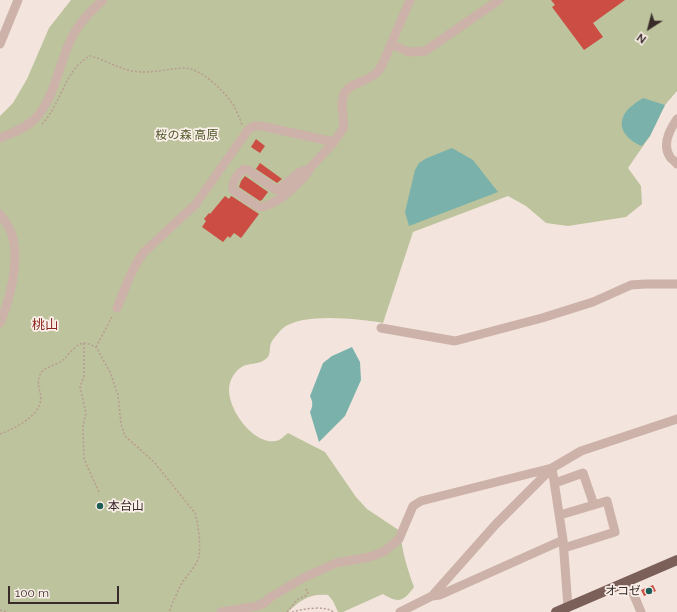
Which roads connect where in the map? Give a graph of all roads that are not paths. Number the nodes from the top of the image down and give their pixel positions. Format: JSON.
{"nodes":[{"id":1,"x":18,"y":0,"type":"edge"},
{"id":2,"x":103,"y":0,"type":"edge"},
{"id":3,"x":410,"y":0,"type":"edge"},
{"id":4,"x":499,"y":0,"type":"edge"},
{"id":5,"x":0,"y":44,"type":"edge"},
{"id":6,"x":391,"y":44,"type":"junction"},
{"id":7,"x":677,"y":119,"type":"edge"},
{"id":8,"x":0,"y":138,"type":"edge"},
{"id":9,"x":334,"y":142,"type":"junction"},
{"id":10,"x":677,"y":164,"type":"edge"},
{"id":11,"x":310,"y":169,"type":"junction"},
{"id":12,"x":0,"y":214,"type":"edge"},
{"id":13,"x":677,"y":284,"type":"edge"},
{"id":14,"x":117,"y":308,"type":"road end"},
{"id":15,"x":0,"y":323,"type":"edge"},
{"id":16,"x":381,"y":328,"type":"dead end"},
{"id":17,"x":677,"y":419,"type":"edge"},
{"id":18,"x":552,"y":468,"type":"junction"},
{"id":19,"x":555,"y":483,"type":"junction"},
{"id":20,"x":594,"y":505,"type":"junction"},
{"id":21,"x":560,"y":515,"type":"junction"},
{"id":22,"x":564,"y":544,"type":"junction"},
{"id":23,"x":677,"y":560,"type":"edge"},
{"id":24,"x":628,"y":581,"type":"junction"},
{"id":25,"x":432,"y":596,"type":"junction"},
{"id":26,"x":568,"y":607,"type":"junction"},
{"id":27,"x":221,"y":612,"type":"edge"},
{"id":28,"x":400,"y":612,"type":"edge"},
{"id":29,"x":556,"y":612,"type":"edge"},
{"id":30,"x":641,"y":612,"type":"edge"}],
"edges":[{"from":1,"to":5,"type":"street"},
{"from":2,"to":8,"type":"street"},
{"from":3,"to":6,"type":"street"},
{"from":4,"to":6,"type":"street"},
{"from":6,"to":9,"type":"street"},
{"from":7,"to":10,"type":"street"},
{"from":9,"to":11,"type":"street"},
{"from":9,"to":14,"type":"street"},
{"from":11,"to":11,"type":"street"},
{"from":12,"to":15,"type":"street"},
{"from":13,"to":16,"type":"street"},
{"from":17,"to":18,"type":"street"},
{"from":18,"to":19,"type":"street"},
{"from":18,"to":25,"type":"street"},
{"from":18,"to":27,"type":"street"},
{"from":19,"to":20,"type":"street"},
{"from":19,"to":21,"type":"street"},
{"from":20,"to":21,"type":"street"},
{"from":20,"to":22,"type":"street"},
{"from":21,"to":22,"type":"street"},
{"from":22,"to":25,"type":"street"},
{"from":22,"to":26,"type":"street"},
{"from":23,"to":24,"type":"main road"},
{"from":24,"to":26,"type":"main road"},
{"from":24,"to":30,"type":"street"},
{"from":25,"to":28,"type":"street"},
{"from":26,"to":29,"type":"main road"}]}
